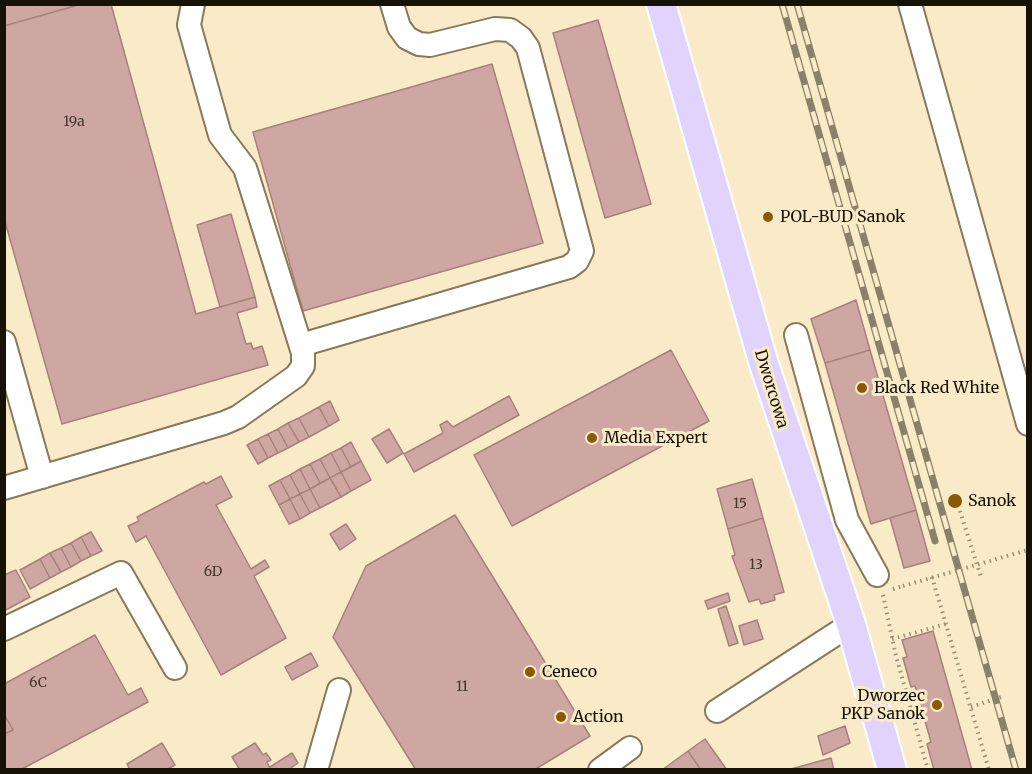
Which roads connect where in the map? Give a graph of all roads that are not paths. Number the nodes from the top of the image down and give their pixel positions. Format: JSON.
{"nodes":[{"id":1,"x":193,"y":4,"type":"edge"},
{"id":2,"x":392,"y":4,"type":"edge"},
{"id":3,"x":662,"y":4,"type":"edge"},
{"id":4,"x":910,"y":4,"type":"edge"},
{"id":5,"x":796,"y":335,"type":"dead end"},
{"id":6,"x":4,"y":342,"type":"edge"},
{"id":7,"x":300,"y":345,"type":"junction"},
{"id":8,"x":1028,"y":424,"type":"edge"},
{"id":9,"x":783,"y":426,"type":"junction"},
{"id":10,"x":823,"y":435,"type":"junction"},
{"id":11,"x":42,"y":477,"type":"junction"},
{"id":12,"x":4,"y":488,"type":"edge"},
{"id":13,"x":878,"y":575,"type":"dead end"},
{"id":14,"x":850,"y":624,"type":"junction"},
{"id":15,"x":4,"y":629,"type":"edge"},
{"id":16,"x":175,"y":668,"type":"dead end"},
{"id":17,"x":339,"y":690,"type":"dead end"},
{"id":18,"x":717,"y":711,"type":"dead end"},
{"id":19,"x":630,"y":748,"type":"dead end"},
{"id":20,"x":316,"y":770,"type":"edge"},
{"id":21,"x":600,"y":770,"type":"edge"},
{"id":22,"x":892,"y":770,"type":"edge"}],
"edges":[{"from":1,"to":7,"type":"street"},
{"from":2,"to":7,"type":"street"},
{"from":3,"to":9,"type":"main road","name":"Dworcowa"},
{"from":4,"to":8,"type":"street"},
{"from":5,"to":10,"type":"street"},
{"from":6,"to":11,"type":"street"},
{"from":7,"to":11,"type":"street"},
{"from":9,"to":10,"type":"street"},
{"from":9,"to":14,"type":"main road","name":"Dworcowa"},
{"from":10,"to":13,"type":"street"},
{"from":11,"to":12,"type":"street"},
{"from":14,"to":18,"type":"street"},
{"from":14,"to":22,"type":"main road","name":"Dworcowa"},
{"from":15,"to":16,"type":"street"},
{"from":17,"to":20,"type":"street"},
{"from":19,"to":21,"type":"street"}]}
